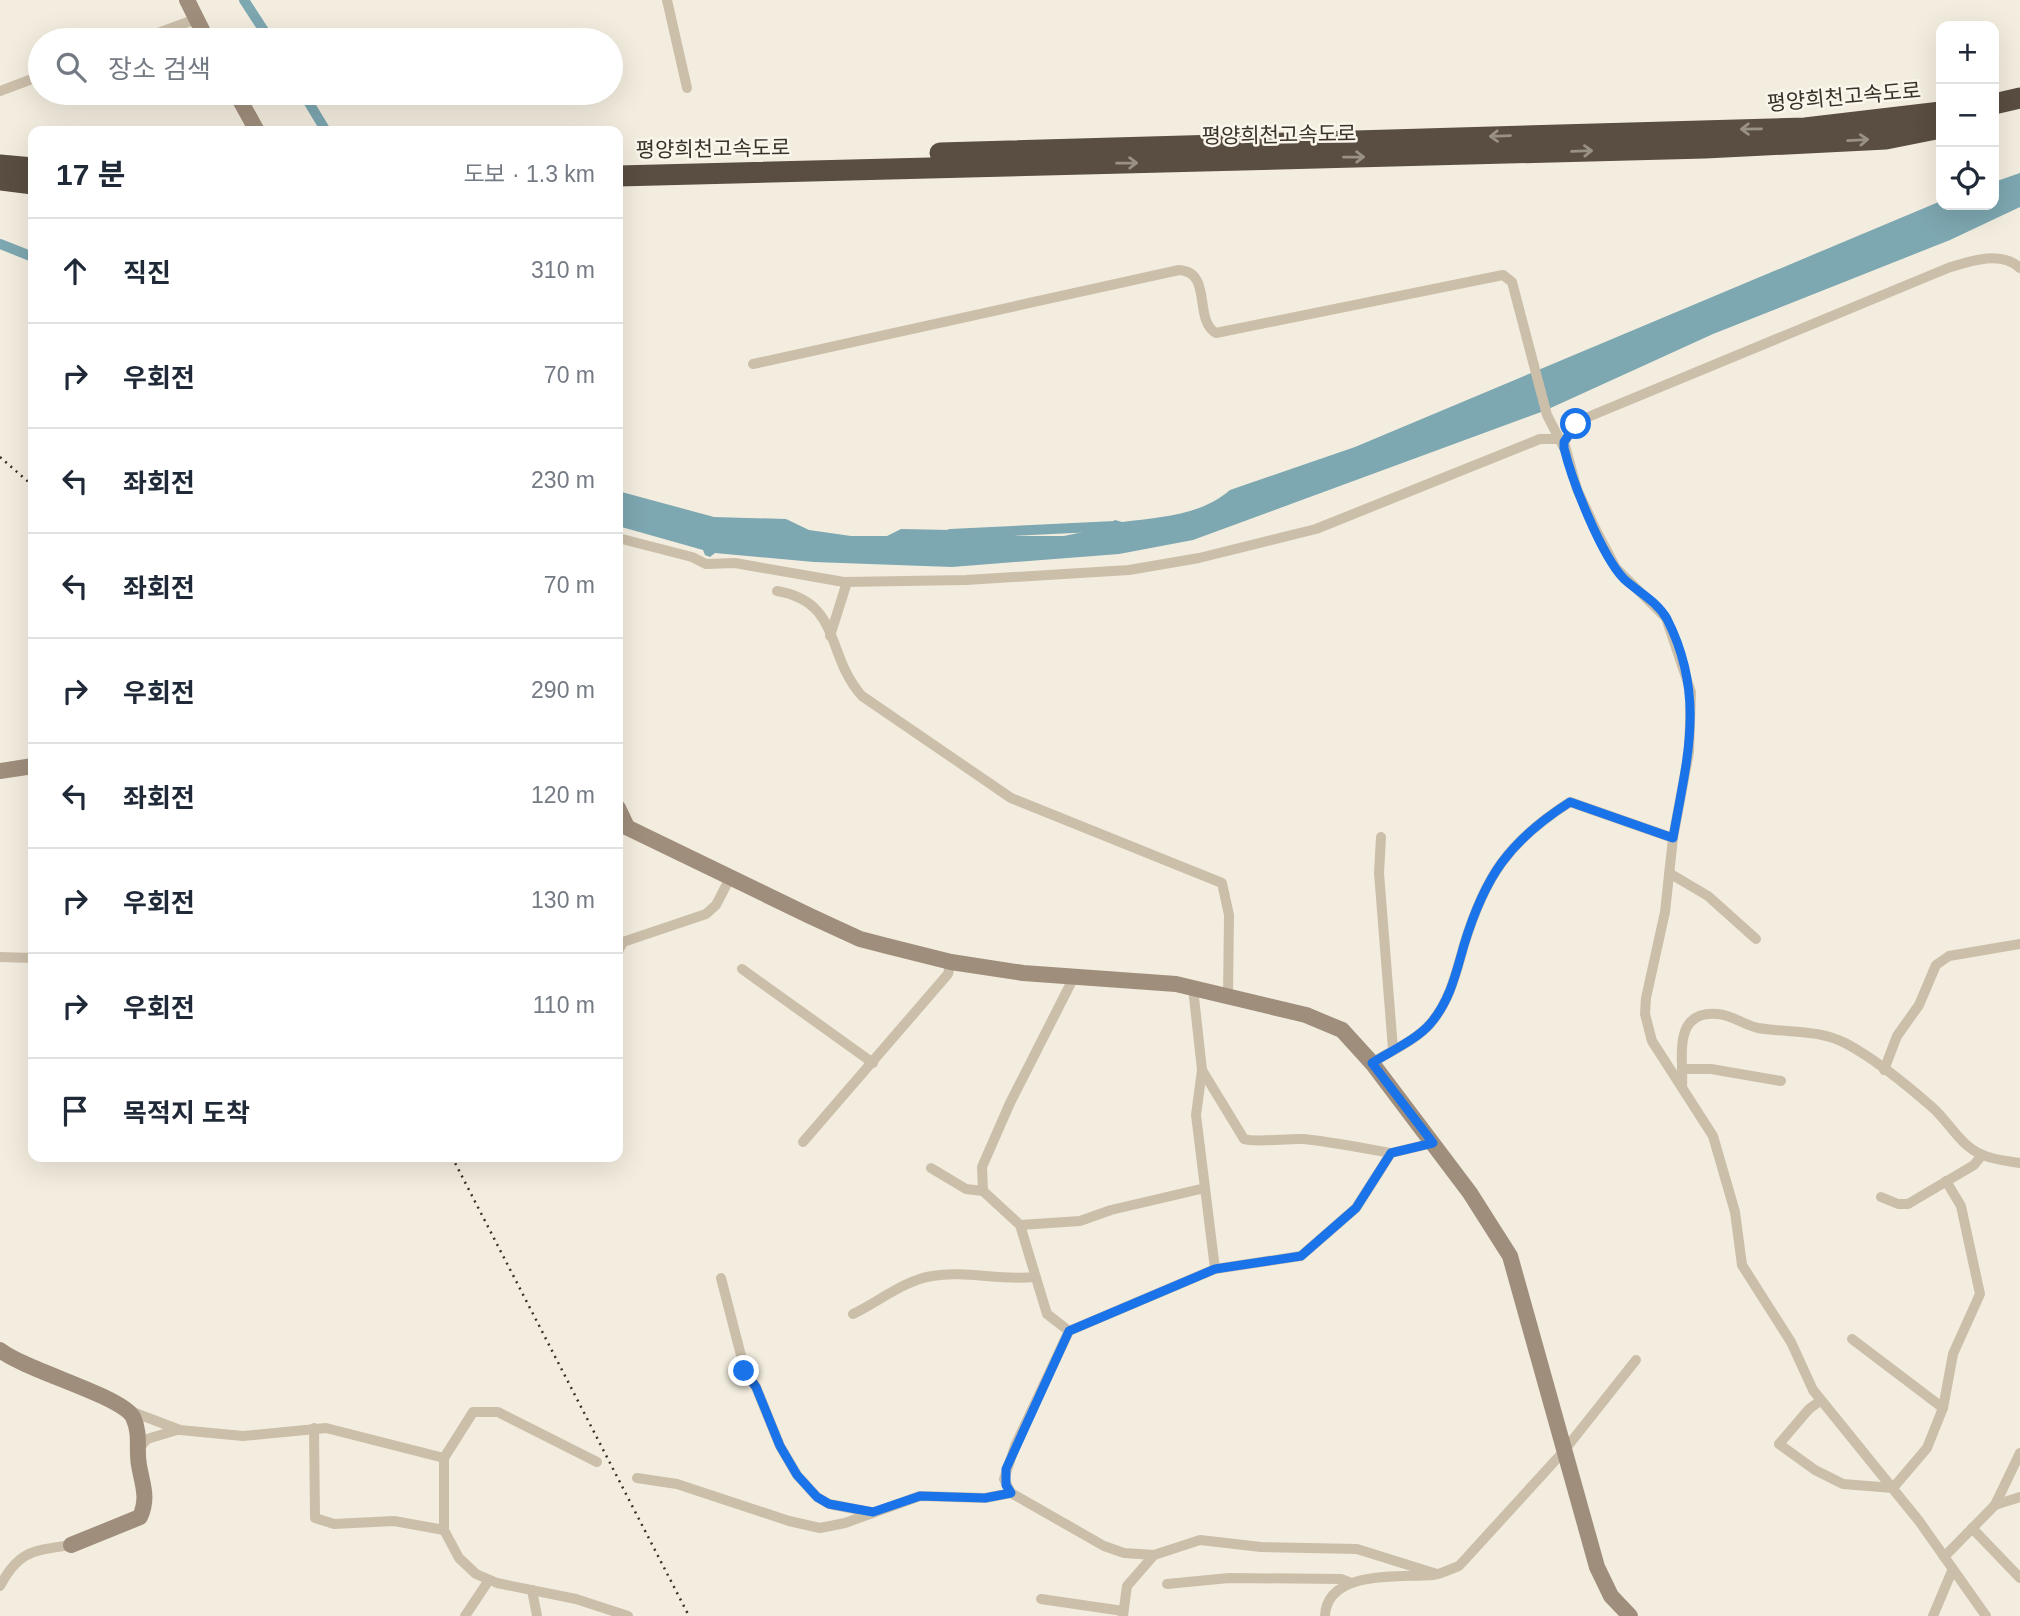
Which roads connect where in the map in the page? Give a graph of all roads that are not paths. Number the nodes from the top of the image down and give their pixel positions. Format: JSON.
{"nodes":[{"id":1,"x":187,"y":0,"type":"edge"},
{"id":2,"x":667,"y":0,"type":"edge"},
{"id":3,"x":196,"y":19,"type":"junction"},
{"id":4,"x":172,"y":28,"type":"edge"},
{"id":5,"x":201,"y":28,"type":"edge"},
{"id":6,"x":28,"y":80,"type":"edge"},
{"id":7,"x":687,"y":88,"type":"dead end"},
{"id":8,"x":0,"y":91,"type":"edge"},
{"id":9,"x":2020,"y":98,"type":"edge"},
{"id":10,"x":1999,"y":103,"type":"edge"},
{"id":11,"x":243,"y":105,"type":"edge"},
{"id":12,"x":2020,"y":112,"type":"edge"},
{"id":13,"x":1936,"y":113,"type":"edge"},
{"id":14,"x":1999,"y":116,"type":"edge"},
{"id":15,"x":254,"y":126,"type":"edge"},
{"id":16,"x":1936,"y":129,"type":"edge"},
{"id":17,"x":623,"y":163,"type":"edge"},
{"id":18,"x":0,"y":165,"type":"edge"},
{"id":19,"x":28,"y":168,"type":"edge"},
{"id":20,"x":623,"y":176,"type":"edge"},
{"id":21,"x":0,"y":180,"type":"edge"},
{"id":22,"x":28,"y":183,"type":"edge"},
{"id":23,"x":2020,"y":268,"type":"edge"},
{"id":24,"x":753,"y":364,"type":"dead end"},
{"id":25,"x":1561,"y":444,"type":"junction"},
{"id":26,"x":623,"y":539,"type":"edge"},
{"id":27,"x":847,"y":582,"type":"junction"},
{"id":28,"x":777,"y":591,"type":"dead end"},
{"id":29,"x":830,"y":636,"type":"junction"},
{"id":30,"x":28,"y":767,"type":"edge"},
{"id":31,"x":0,"y":771,"type":"edge"},
{"id":32,"x":623,"y":825,"type":"edge"},
{"id":33,"x":1381,"y":837,"type":"dead end"},
{"id":34,"x":1673,"y":838,"type":"junction"},
{"id":35,"x":1669,"y":873,"type":"junction"},
{"id":36,"x":730,"y":878,"type":"junction"},
{"id":37,"x":1756,"y":939,"type":"dead end"},
{"id":38,"x":623,"y":942,"type":"edge"},
{"id":39,"x":2020,"y":944,"type":"edge"},
{"id":40,"x":0,"y":957,"type":"edge"},
{"id":41,"x":28,"y":958,"type":"edge"},
{"id":42,"x":951,"y":962,"type":"junction"},
{"id":43,"x":741,"y":969,"type":"dead end"},
{"id":44,"x":1074,"y":978,"type":"junction"},
{"id":45,"x":1193,"y":988,"type":"junction"},
{"id":46,"x":1228,"y":995,"type":"junction"},
{"id":47,"x":1393,"y":1049,"type":"junction"},
{"id":48,"x":873,"y":1063,"type":"junction"},
{"id":49,"x":1372,"y":1063,"type":"junction"},
{"id":50,"x":1684,"y":1069,"type":"junction"},
{"id":51,"x":1202,"y":1070,"type":"junction"},
{"id":52,"x":1884,"y":1070,"type":"junction"},
{"id":53,"x":1782,"y":1081,"type":"dead end"},
{"id":54,"x":1682,"y":1087,"type":"junction"},
{"id":55,"x":803,"y":1142,"type":"dead end"},
{"id":56,"x":1433,"y":1143,"type":"junction"},
{"id":57,"x":1391,"y":1153,"type":"junction"},
{"id":58,"x":1982,"y":1155,"type":"junction"},
{"id":59,"x":2020,"y":1163,"type":"edge"},
{"id":60,"x":932,"y":1168,"type":"dead end"},
{"id":61,"x":1946,"y":1181,"type":"junction"},
{"id":62,"x":1205,"y":1188,"type":"junction"},
{"id":63,"x":983,"y":1191,"type":"junction"},
{"id":64,"x":1881,"y":1196,"type":"dead end"},
{"id":65,"x":1020,"y":1225,"type":"junction"},
{"id":66,"x":1215,"y":1269,"type":"junction"},
{"id":67,"x":1035,"y":1277,"type":"junction"},
{"id":68,"x":721,"y":1278,"type":"dead end"},
{"id":69,"x":853,"y":1314,"type":"dead end"},
{"id":70,"x":1069,"y":1331,"type":"junction"},
{"id":71,"x":1852,"y":1339,"type":"dead end"},
{"id":72,"x":0,"y":1350,"type":"edge"},
{"id":73,"x":1636,"y":1360,"type":"dead end"},
{"id":74,"x":1820,"y":1401,"type":"junction"},
{"id":75,"x":1943,"y":1408,"type":"junction"},
{"id":76,"x":130,"y":1411,"type":"junction"},
{"id":77,"x":314,"y":1428,"type":"junction"},
{"id":78,"x":180,"y":1430,"type":"junction"},
{"id":79,"x":139,"y":1449,"type":"junction"},
{"id":80,"x":1563,"y":1452,"type":"junction"},
{"id":81,"x":2020,"y":1453,"type":"edge"},
{"id":82,"x":444,"y":1458,"type":"junction"},
{"id":83,"x":597,"y":1462,"type":"dead end"},
{"id":84,"x":637,"y":1478,"type":"dead end"},
{"id":85,"x":1893,"y":1488,"type":"junction"},
{"id":86,"x":1011,"y":1493,"type":"junction"},
{"id":87,"x":2020,"y":1497,"type":"edge"},
{"id":88,"x":1995,"y":1505,"type":"junction"},
{"id":89,"x":873,"y":1512,"type":"junction"},
{"id":90,"x":1972,"y":1528,"type":"junction"},
{"id":91,"x":444,"y":1530,"type":"junction"},
{"id":92,"x":71,"y":1545,"type":"joint"},
{"id":93,"x":1154,"y":1555,"type":"junction"},
{"id":94,"x":1944,"y":1557,"type":"junction"},
{"id":95,"x":1952,"y":1571,"type":"junction"},
{"id":96,"x":1437,"y":1574,"type":"junction"},
{"id":97,"x":2020,"y":1578,"type":"edge"},
{"id":98,"x":489,"y":1580,"type":"junction"},
{"id":99,"x":1351,"y":1583,"type":"junction"},
{"id":100,"x":1167,"y":1584,"type":"dead end"},
{"id":101,"x":0,"y":1586,"type":"edge"},
{"id":102,"x":532,"y":1590,"type":"junction"},
{"id":103,"x":1041,"y":1599,"type":"dead end"},
{"id":104,"x":1123,"y":1613,"type":"edge"},
{"id":105,"x":465,"y":1616,"type":"edge"},
{"id":106,"x":537,"y":1616,"type":"edge"},
{"id":107,"x":628,"y":1616,"type":"edge"},
{"id":108,"x":1325,"y":1616,"type":"edge"},
{"id":109,"x":1630,"y":1616,"type":"edge"},
{"id":110,"x":1933,"y":1616,"type":"edge"},
{"id":111,"x":1986,"y":1616,"type":"edge"}],
"edges":[{"from":1,"to":3,"type":"street"},
{"from":2,"to":7,"type":"street"},
{"from":3,"to":4,"type":"street"},
{"from":3,"to":5,"type":"street"},
{"from":6,"to":8,"type":"street"},
{"from":9,"to":10,"type":"highway"},
{"from":11,"to":15,"type":"street"},
{"from":12,"to":14,"type":"highway"},
{"from":13,"to":17,"type":"highway","name":"평양희천고속도로","one_way":true},
{"from":20,"to":16,"type":"highway","name":"평양희천고속도로","one_way":true},
{"from":18,"to":19,"type":"highway"},
{"from":21,"to":22,"type":"highway"},
{"from":23,"to":25,"type":"street"},
{"from":24,"to":25,"type":"street"},
{"from":25,"to":27,"type":"street"},
{"from":25,"to":34,"type":"street"},
{"from":26,"to":27,"type":"street"},
{"from":27,"to":29,"type":"street"},
{"from":28,"to":29,"type":"street"},
{"from":29,"to":46,"type":"street"},
{"from":30,"to":31,"type":"street"},
{"from":32,"to":36,"type":"street"},
{"from":33,"to":47,"type":"street"},
{"from":34,"to":35,"type":"street"},
{"from":34,"to":47,"type":"street"},
{"from":35,"to":37,"type":"street"},
{"from":35,"to":54,"type":"street"},
{"from":36,"to":38,"type":"street"},
{"from":36,"to":42,"type":"street"},
{"from":39,"to":52,"type":"street"},
{"from":40,"to":41,"type":"street"},
{"from":42,"to":44,"type":"street"},
{"from":42,"to":48,"type":"street"},
{"from":43,"to":48,"type":"street"},
{"from":44,"to":45,"type":"street"},
{"from":44,"to":63,"type":"street"},
{"from":45,"to":46,"type":"street"},
{"from":45,"to":51,"type":"street"},
{"from":46,"to":49,"type":"street"},
{"from":47,"to":49,"type":"street"},
{"from":48,"to":55,"type":"street"},
{"from":49,"to":56,"type":"street"},
{"from":50,"to":52,"type":"street"},
{"from":50,"to":53,"type":"street"},
{"from":50,"to":54,"type":"street"},
{"from":51,"to":57,"type":"street"},
{"from":51,"to":62,"type":"street"},
{"from":52,"to":58,"type":"street"},
{"from":54,"to":74,"type":"street"},
{"from":56,"to":57,"type":"street"},
{"from":56,"to":80,"type":"street"},
{"from":57,"to":66,"type":"street"},
{"from":58,"to":59,"type":"street"},
{"from":58,"to":61,"type":"street"},
{"from":60,"to":63,"type":"street"},
{"from":61,"to":64,"type":"street"},
{"from":61,"to":75,"type":"street"},
{"from":62,"to":65,"type":"street"},
{"from":62,"to":66,"type":"street"},
{"from":63,"to":65,"type":"street"},
{"from":65,"to":67,"type":"street"},
{"from":66,"to":70,"type":"street"},
{"from":67,"to":69,"type":"street"},
{"from":67,"to":70,"type":"street"},
{"from":68,"to":89,"type":"street"},
{"from":70,"to":86,"type":"street"},
{"from":71,"to":75,"type":"street"},
{"from":72,"to":76,"type":"street"},
{"from":73,"to":80,"type":"street"},
{"from":74,"to":85,"type":"street"},
{"from":74,"to":85,"type":"street"},
{"from":75,"to":85,"type":"street"},
{"from":76,"to":78,"type":"street"},
{"from":76,"to":79,"type":"street"},
{"from":77,"to":78,"type":"street"},
{"from":77,"to":82,"type":"street"},
{"from":77,"to":91,"type":"street"},
{"from":78,"to":79,"type":"street"},
{"from":79,"to":92,"type":"street"},
{"from":80,"to":96,"type":"street"},
{"from":80,"to":109,"type":"street"},
{"from":81,"to":88,"type":"street"},
{"from":82,"to":83,"type":"street"},
{"from":82,"to":91,"type":"street"},
{"from":84,"to":89,"type":"street"},
{"from":85,"to":94,"type":"street"},
{"from":86,"to":89,"type":"street"},
{"from":86,"to":93,"type":"street"},
{"from":87,"to":88,"type":"street"},
{"from":88,"to":90,"type":"street"},
{"from":90,"to":94,"type":"street"},
{"from":90,"to":97,"type":"street"},
{"from":91,"to":98,"type":"street"},
{"from":92,"to":101,"type":"street"},
{"from":93,"to":96,"type":"street"},
{"from":93,"to":104,"type":"street"},
{"from":94,"to":95,"type":"street"},
{"from":95,"to":110,"type":"street"},
{"from":95,"to":111,"type":"street"},
{"from":96,"to":99,"type":"street"},
{"from":98,"to":102,"type":"street"},
{"from":98,"to":105,"type":"street"},
{"from":99,"to":100,"type":"street"},
{"from":99,"to":108,"type":"street"},
{"from":102,"to":106,"type":"street"},
{"from":102,"to":107,"type":"street"},
{"from":103,"to":104,"type":"street"}]}
